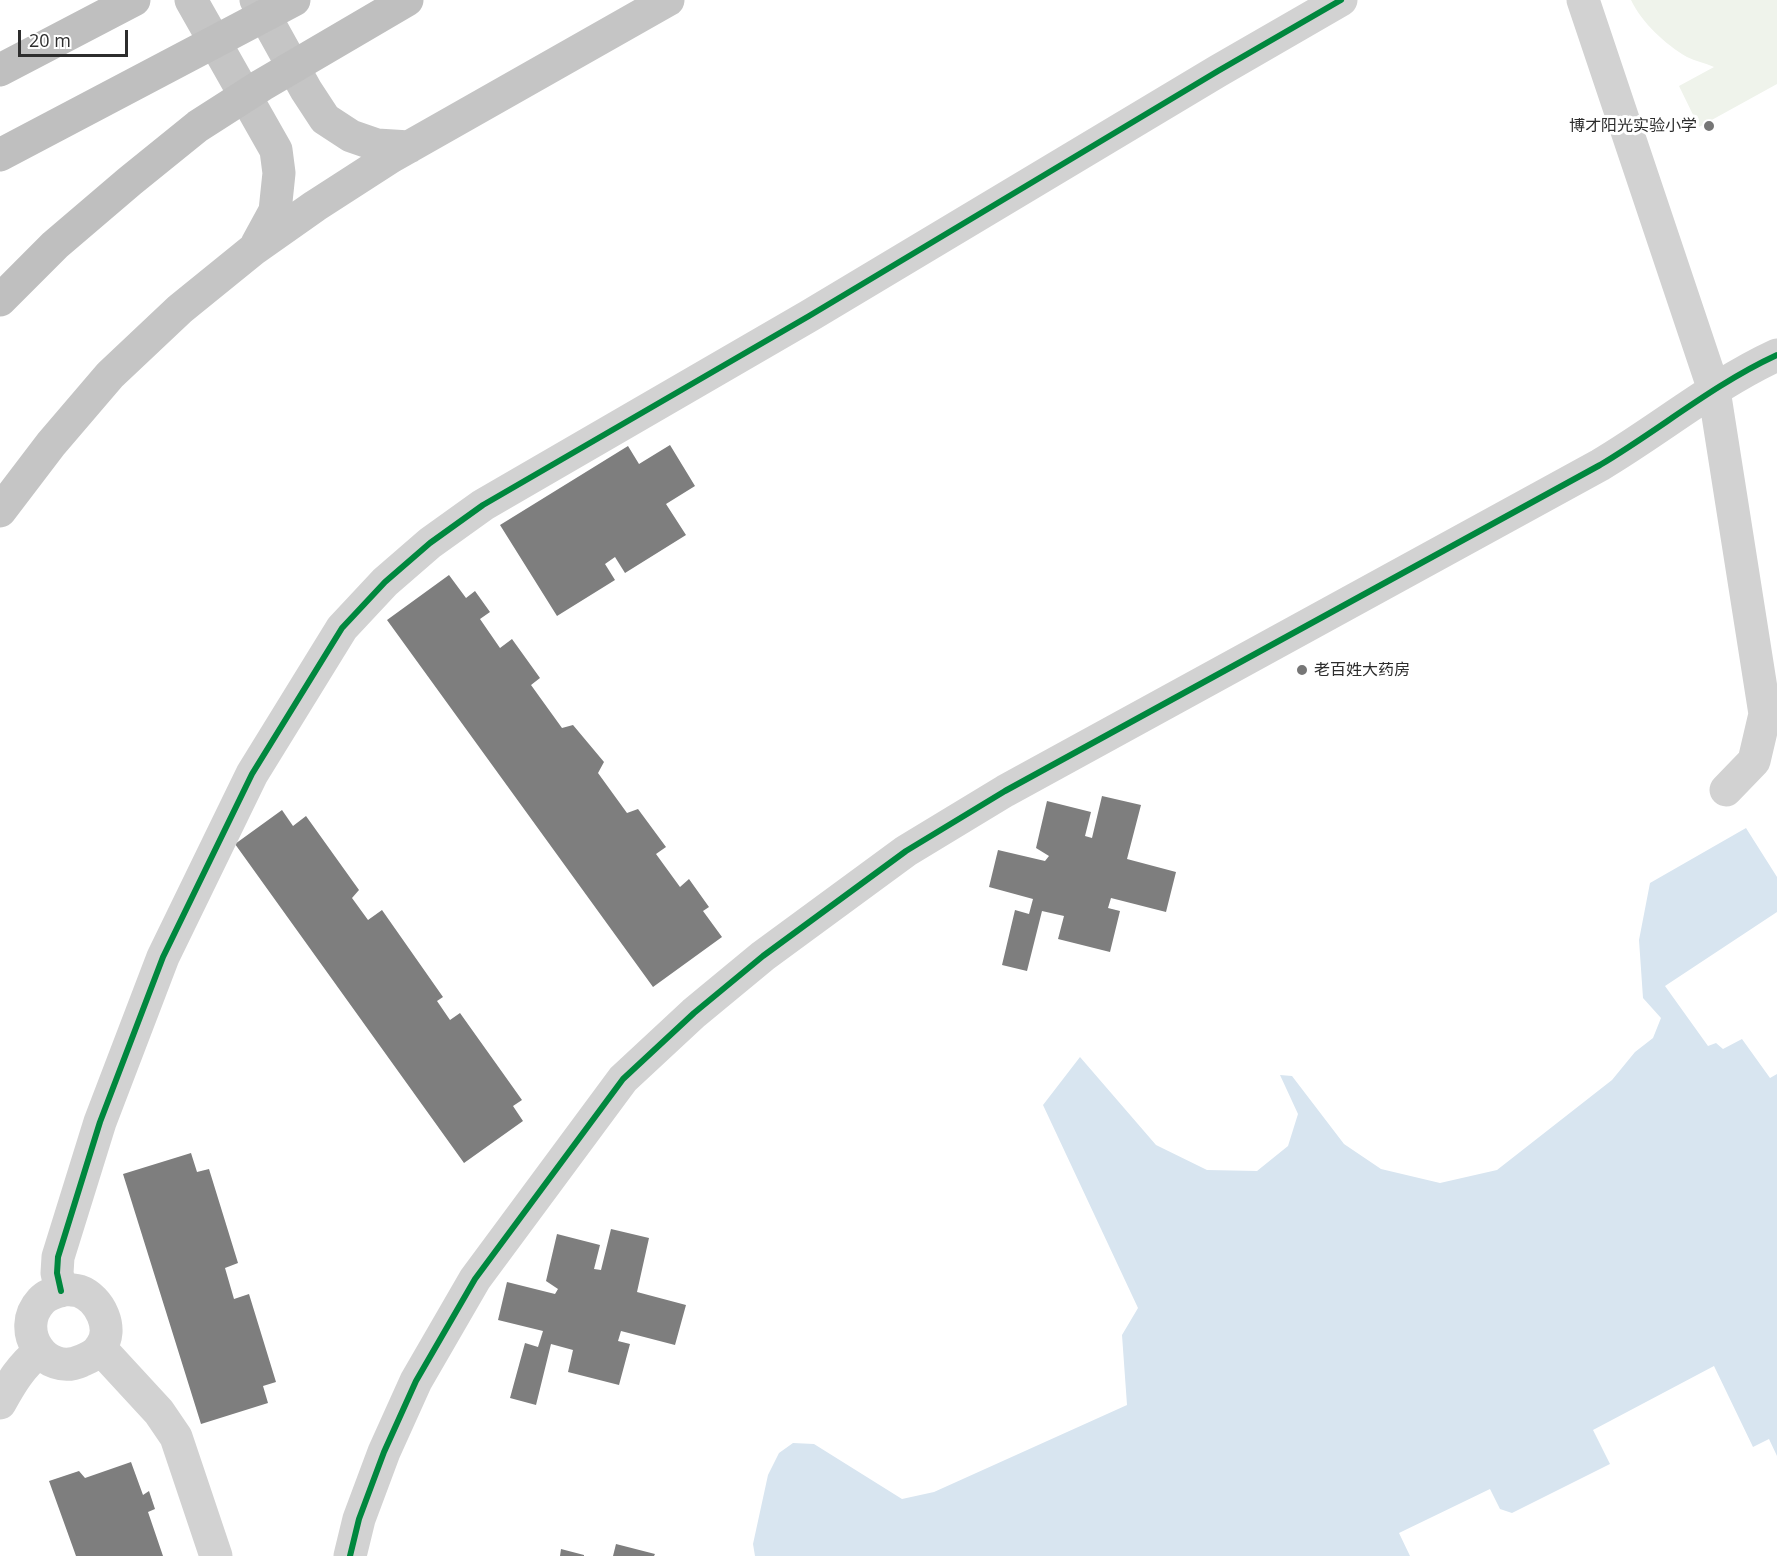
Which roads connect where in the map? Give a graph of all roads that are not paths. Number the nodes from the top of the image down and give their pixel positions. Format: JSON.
{"nodes":[{"id":1,"x":191,"y":0,"type":"edge"},
{"id":2,"x":256,"y":0,"type":"edge"},
{"id":3,"x":294,"y":0,"type":"edge"},
{"id":4,"x":407,"y":0,"type":"edge"},
{"id":5,"x":668,"y":0,"type":"edge"},
{"id":6,"x":1341,"y":0,"type":"edge"},
{"id":7,"x":1583,"y":0,"type":"edge"},
{"id":8,"x":131,"y":2,"type":"edge"},
{"id":9,"x":0,"y":70,"type":"edge"},
{"id":10,"x":409,"y":147,"type":"junction"},
{"id":11,"x":0,"y":155,"type":"edge"},
{"id":12,"x":254,"y":249,"type":"junction"},
{"id":13,"x":0,"y":300,"type":"edge"},
{"id":14,"x":1777,"y":355,"type":"edge"},
{"id":15,"x":1714,"y":390,"type":"junction"},
{"id":16,"x":0,"y":511,"type":"edge"},
{"id":17,"x":1726,"y":790,"type":"dead end"},
{"id":18,"x":61,"y":1291,"type":"junction"},
{"id":19,"x":100,"y":1348,"type":"junction"},
{"id":20,"x":39,"y":1352,"type":"junction"},
{"id":21,"x":0,"y":1403,"type":"edge"},
{"id":22,"x":216,"y":1556,"type":"edge"},
{"id":23,"x":350,"y":1556,"type":"edge"}],
"edges":[{"from":1,"to":12,"type":"main road"},
{"from":2,"to":10,"type":"main road"},
{"from":3,"to":11,"type":"highway"},
{"from":4,"to":13,"type":"highway"},
{"from":5,"to":10,"type":"main road"},
{"from":6,"to":18,"type":"street"},
{"from":7,"to":15,"type":"street"},
{"from":8,"to":9,"type":"highway"},
{"from":10,"to":12,"type":"main road"},
{"from":12,"to":16,"type":"main road"},
{"from":14,"to":15,"type":"street"},
{"from":15,"to":17,"type":"street"},
{"from":15,"to":23,"type":"street"},
{"from":18,"to":19,"type":"street"},
{"from":18,"to":20,"type":"street"},
{"from":19,"to":20,"type":"street"},
{"from":19,"to":22,"type":"street"},
{"from":20,"to":21,"type":"street"}]}
